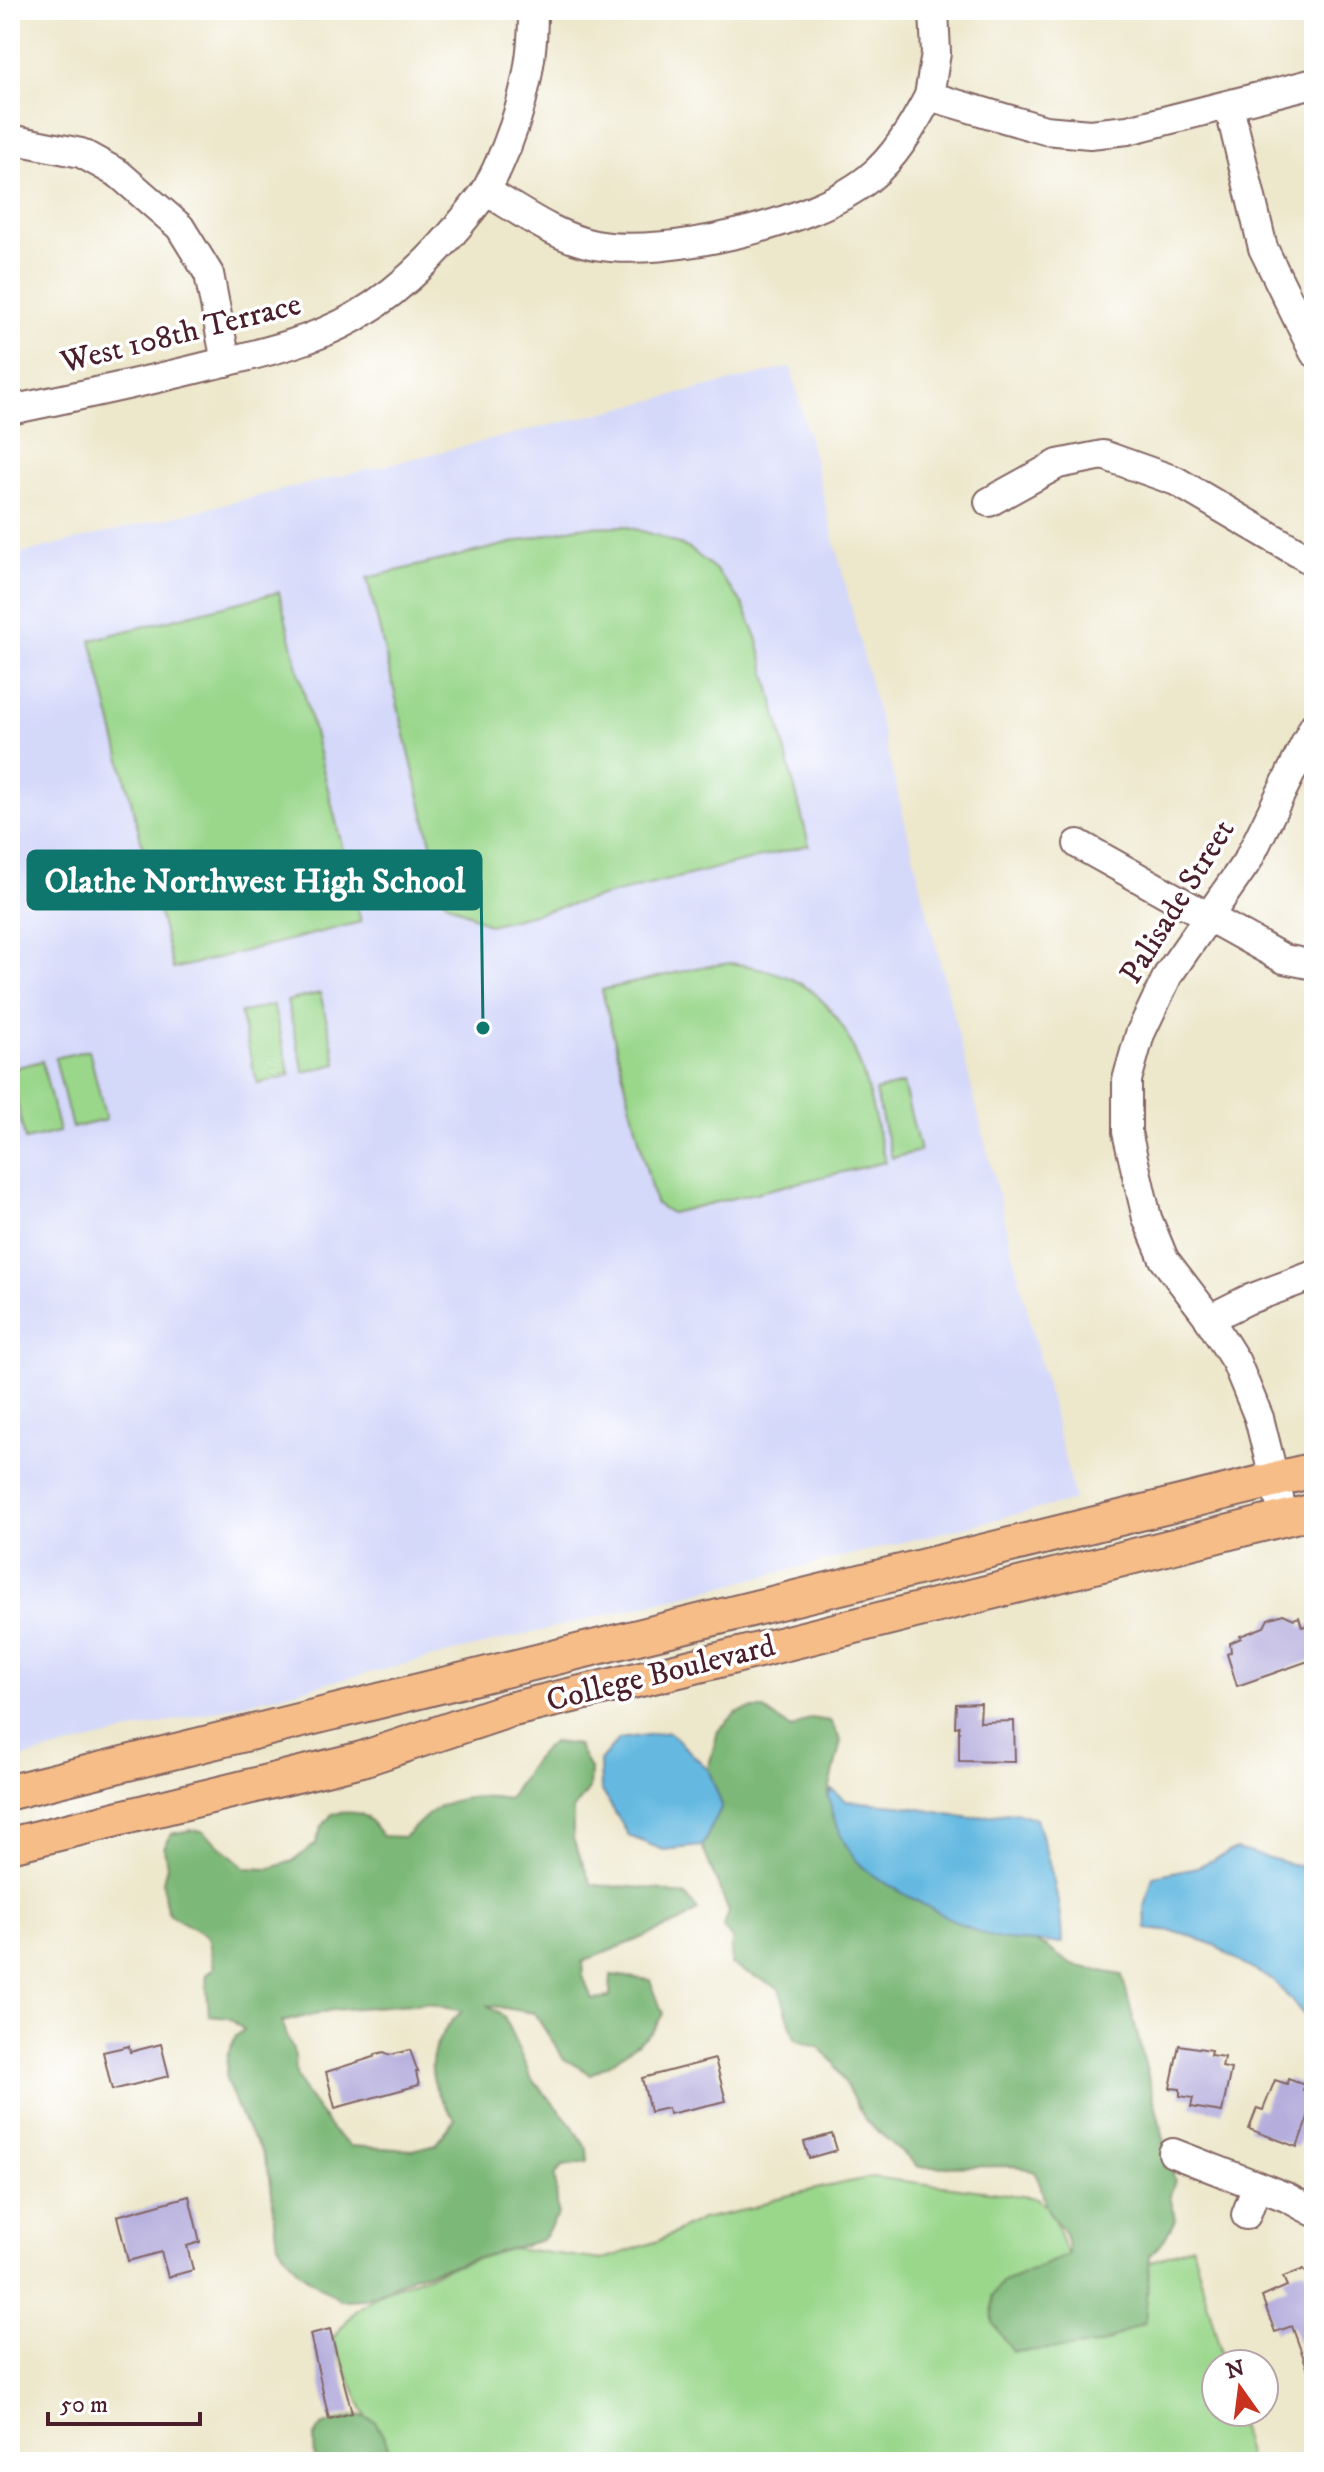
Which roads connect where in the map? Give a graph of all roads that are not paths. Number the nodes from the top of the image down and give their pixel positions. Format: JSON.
{"nodes":[{"id":1,"x":533,"y":10,"type":"edge"},
{"id":2,"x":934,"y":10,"type":"edge"},
{"id":3,"x":1302,"y":87,"type":"edge"},
{"id":4,"x":929,"y":96,"type":"junction"},
{"id":5,"x":1229,"y":106,"type":"junction"},
{"id":6,"x":10,"y":139,"type":"edge"},
{"id":7,"x":486,"y":191,"type":"junction"},
{"id":8,"x":1314,"y":352,"type":"edge"},
{"id":9,"x":226,"y":362,"type":"junction"},
{"id":10,"x":10,"y":410,"type":"edge"},
{"id":11,"x":989,"y":502,"type":"dead end"},
{"id":12,"x":1314,"y":562,"type":"edge"},
{"id":13,"x":1314,"y":726,"type":"edge"},
{"id":14,"x":1078,"y":844,"type":"dead end"},
{"id":15,"x":1210,"y":918,"type":"junction"},
{"id":16,"x":1314,"y":965,"type":"edge"},
{"id":17,"x":1314,"y":1275,"type":"edge"},
{"id":18,"x":1209,"y":1319,"type":"junction"},
{"id":19,"x":1314,"y":1470,"type":"edge"},
{"id":20,"x":1273,"y":1480,"type":"junction"},
{"id":21,"x":1299,"y":1514,"type":"edge"},
{"id":22,"x":10,"y":1792,"type":"edge"},
{"id":23,"x":10,"y":1845,"type":"edge"},
{"id":24,"x":1173,"y":2153,"type":"dead end"},
{"id":25,"x":1257,"y":2186,"type":"junction"},
{"id":26,"x":1314,"y":2212,"type":"edge"},
{"id":27,"x":1246,"y":2215,"type":"dead end"}],
"edges":[{"from":1,"to":7,"type":"street","name":"West 108th Terrace"},
{"from":2,"to":4,"type":"street"},
{"from":3,"to":5,"type":"street"},
{"from":4,"to":5,"type":"street"},
{"from":4,"to":7,"type":"street"},
{"from":5,"to":8,"type":"street"},
{"from":6,"to":9,"type":"street"},
{"from":7,"to":9,"type":"street","name":"West 108th Terrace"},
{"from":9,"to":10,"type":"street","name":"West 108th Terrace"},
{"from":11,"to":12,"type":"street"},
{"from":13,"to":15,"type":"street","name":"Palisade Street"},
{"from":14,"to":15,"type":"street"},
{"from":15,"to":16,"type":"street"},
{"from":15,"to":18,"type":"street","name":"Palisade Street"},
{"from":17,"to":18,"type":"street"},
{"from":18,"to":20,"type":"street","name":"Palisade Street"},
{"from":19,"to":20,"type":"main road","name":"College Boulevard"},
{"from":20,"to":21,"type":"street","name":"Palisade Street"},
{"from":20,"to":22,"type":"main road","name":"College Boulevard"},
{"from":21,"to":23,"type":"main road","name":"College Boulevard"},
{"from":24,"to":25,"type":"street"},
{"from":25,"to":26,"type":"street"},
{"from":25,"to":27,"type":"street"}]}
